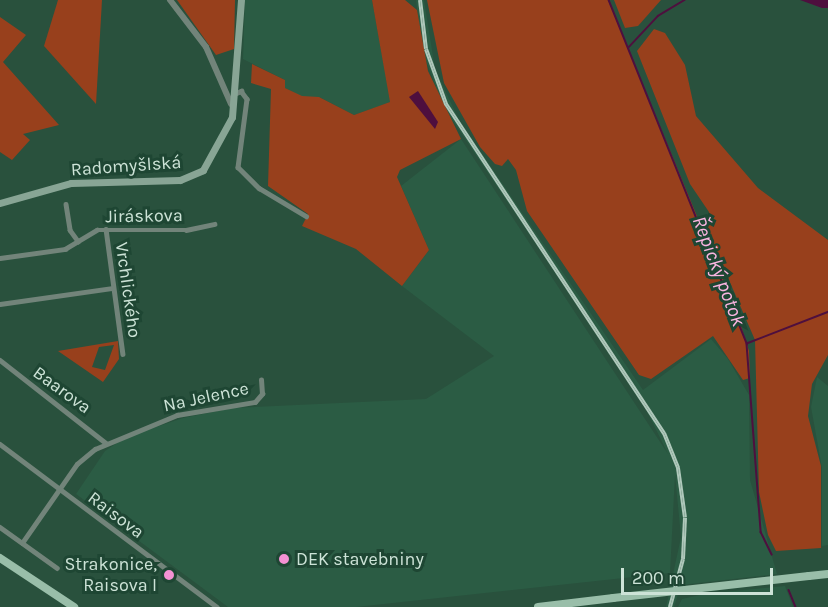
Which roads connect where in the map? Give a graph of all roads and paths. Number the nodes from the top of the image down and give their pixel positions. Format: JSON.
{"nodes":[{"id":1,"x":170,"y":0,"type":"edge"},
{"id":2,"x":241,"y":0,"type":"edge"},
{"id":3,"x":233,"y":93,"type":"junction"},
{"id":4,"x":0,"y":203,"type":"edge"},
{"id":5,"x":66,"y":204,"type":"dead end"},
{"id":6,"x":306,"y":216,"type":"dead end"},
{"id":7,"x":214,"y":224,"type":"dead end"},
{"id":8,"x":106,"y":229,"type":"junction"},
{"id":9,"x":78,"y":241,"type":"junction"},
{"id":10,"x":0,"y":258,"type":"edge"},
{"id":11,"x":113,"y":288,"type":"junction"},
{"id":12,"x":0,"y":304,"type":"edge"},
{"id":13,"x":123,"y":354,"type":"dead end"},
{"id":14,"x":0,"y":360,"type":"edge"},
{"id":15,"x":261,"y":380,"type":"dead end"},
{"id":16,"x":106,"y":443,"type":"junction"},
{"id":17,"x":0,"y":444,"type":"edge"},
{"id":18,"x":59,"y":488,"type":"junction"},
{"id":19,"x":0,"y":527,"type":"edge"},
{"id":20,"x":22,"y":543,"type":"junction"},
{"id":21,"x":0,"y":558,"type":"edge"},
{"id":22,"x":57,"y":568,"type":"dead end"},
{"id":23,"x":828,"y":574,"type":"edge"},
{"id":24,"x":74,"y":607,"type":"edge"},
{"id":25,"x":217,"y":607,"type":"edge"},
{"id":26,"x":538,"y":607,"type":"edge"}],
"edges":[{"from":1,"to":3,"type":"street"},
{"from":2,"to":3,"type":"main road","name":"Radomyšlská"},
{"from":3,"to":4,"type":"main road","name":"Radomyšlská"},
{"from":3,"to":6,"type":"street"},
{"from":5,"to":9,"type":"street"},
{"from":7,"to":8,"type":"street","name":"Jiráskova"},
{"from":8,"to":9,"type":"street","name":"Jiráskova"},
{"from":8,"to":11,"type":"street","name":"Vrchlického"},
{"from":9,"to":10,"type":"street","name":"Jiráskova"},
{"from":11,"to":12,"type":"street"},
{"from":11,"to":13,"type":"street","name":"Vrchlického"},
{"from":14,"to":16,"type":"street","name":"Baarova"},
{"from":15,"to":16,"type":"street","name":"Na Jelence"},
{"from":16,"to":18,"type":"street","name":"Na Jelence"},
{"from":17,"to":18,"type":"street","name":"Raisova"},
{"from":18,"to":20,"type":"street","name":"Na Jelence"},
{"from":18,"to":25,"type":"street","name":"Raisova"},
{"from":19,"to":20,"type":"street"},
{"from":20,"to":22,"type":"street"},
{"from":21,"to":24,"type":"main road"},
{"from":23,"to":26,"type":"main road","bridge":true}]}
